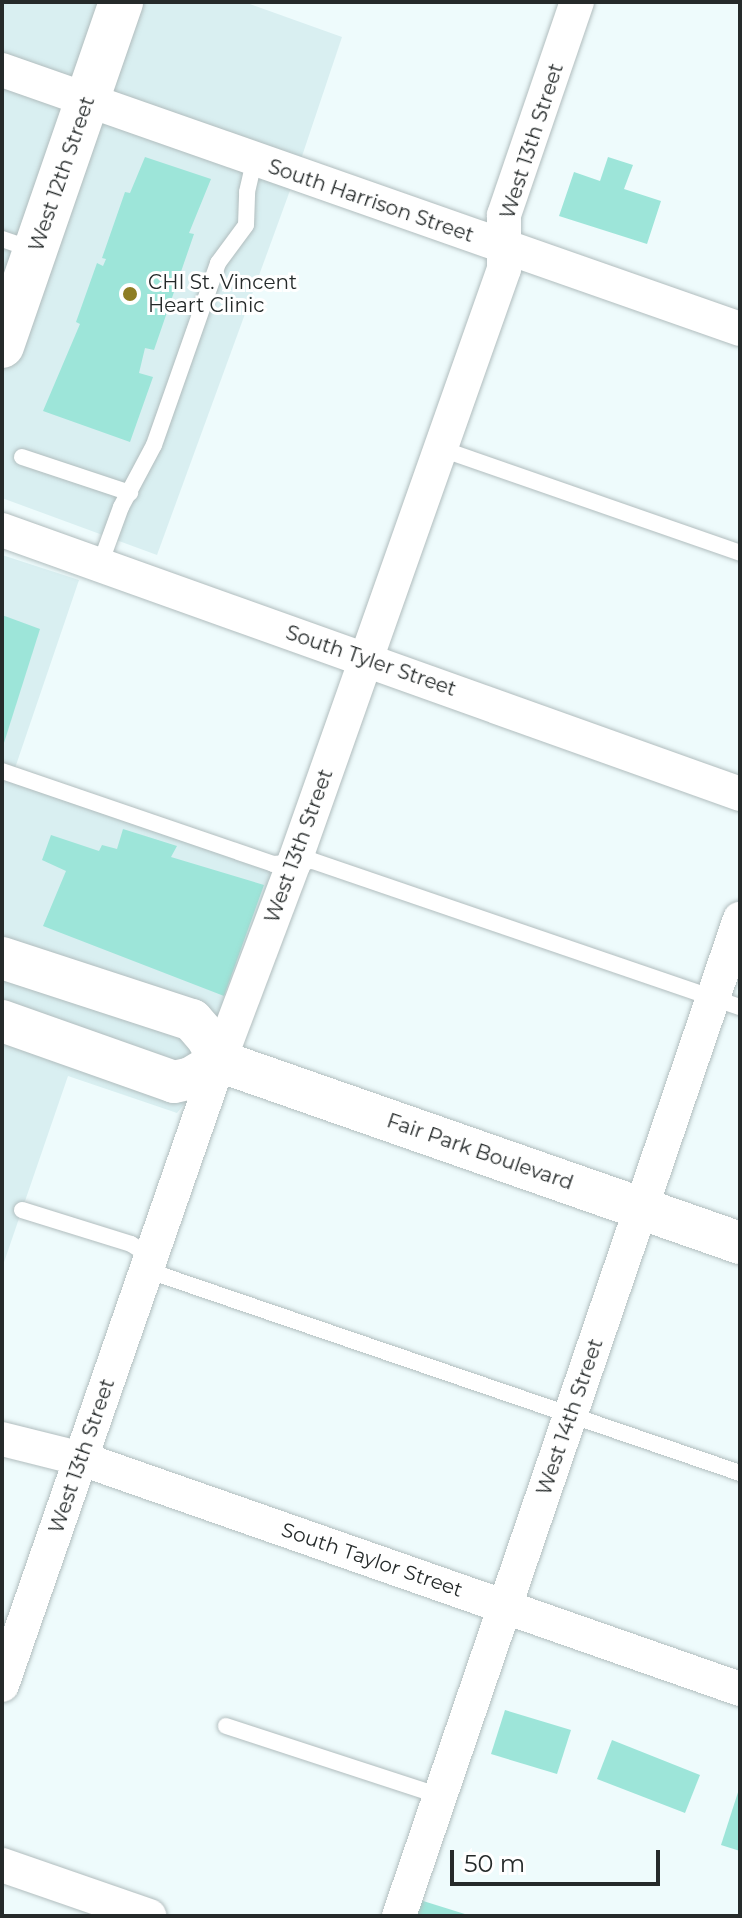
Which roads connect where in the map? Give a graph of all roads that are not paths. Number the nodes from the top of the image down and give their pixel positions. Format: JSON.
{"nodes":[{"id":1,"x":121,"y":2,"type":"edge"},
{"id":2,"x":577,"y":2,"type":"edge"},
{"id":3,"x":2,"y":70,"type":"edge"},
{"id":4,"x":89,"y":98,"type":"junction"},
{"id":5,"x":254,"y":161,"type":"junction"},
{"id":6,"x":19,"y":245,"type":"edge"},
{"id":7,"x":504,"y":247,"type":"junction"},
{"id":8,"x":740,"y":329,"type":"edge"},
{"id":9,"x":2,"y":346,"type":"edge"},
{"id":10,"x":439,"y":448,"type":"junction"},
{"id":11,"x":22,"y":457,"type":"dead end"},
{"id":12,"x":130,"y":493,"type":"junction"},
{"id":13,"x":2,"y":530,"type":"edge"},
{"id":14,"x":740,"y":553,"type":"edge"},
{"id":15,"x":99,"y":567,"type":"junction"},
{"id":16,"x":367,"y":658,"type":"junction"},
{"id":17,"x":2,"y":771,"type":"edge"},
{"id":18,"x":740,"y":794,"type":"edge"},
{"id":19,"x":294,"y":863,"type":"junction"},
{"id":20,"x":740,"y":919,"type":"edge"},
{"id":21,"x":2,"y":958,"type":"edge"},
{"id":22,"x":727,"y":1002,"type":"edge"},
{"id":23,"x":4,"y":1028,"type":"edge"},
{"id":24,"x":219,"y":1061,"type":"junction"},
{"id":25,"x":641,"y":1208,"type":"junction"},
{"id":26,"x":22,"y":1210,"type":"dead end"},
{"id":27,"x":740,"y":1243,"type":"edge"},
{"id":28,"x":148,"y":1264,"type":"junction"},
{"id":29,"x":571,"y":1413,"type":"junction"},
{"id":30,"x":2,"y":1439,"type":"edge"},
{"id":31,"x":82,"y":1459,"type":"junction"},
{"id":32,"x":740,"y":1473,"type":"edge"},
{"id":33,"x":505,"y":1607,"type":"junction"},
{"id":34,"x":2,"y":1685,"type":"edge"},
{"id":35,"x":740,"y":1689,"type":"edge"},
{"id":36,"x":226,"y":1726,"type":"dead end"},
{"id":37,"x":440,"y":1796,"type":"junction"},
{"id":38,"x":2,"y":1865,"type":"edge"},
{"id":39,"x":149,"y":1916,"type":"edge"},
{"id":40,"x":399,"y":1916,"type":"edge"}],
"edges":[{"from":1,"to":4,"type":"main road","name":"West 12th Street"},
{"from":2,"to":7,"type":"street","name":"West 13th Street"},
{"from":3,"to":4,"type":"street","name":"South Harrison Street"},
{"from":4,"to":5,"type":"street","name":"South Harrison Street"},
{"from":4,"to":6,"type":"main road","name":"West 12th Street"},
{"from":5,"to":7,"type":"street","name":"South Harrison Street"},
{"from":5,"to":12,"type":"lane"},
{"from":6,"to":9,"type":"main road","name":"West 12th Street"},
{"from":7,"to":8,"type":"street","name":"South Harrison Street"},
{"from":7,"to":10,"type":"street","name":"West 13th Street"},
{"from":10,"to":14,"type":"lane"},
{"from":10,"to":16,"type":"street","name":"West 13th Street"},
{"from":11,"to":12,"type":"lane"},
{"from":12,"to":15,"type":"lane"},
{"from":13,"to":15,"type":"street","name":"South Tyler Street"},
{"from":15,"to":16,"type":"street","name":"South Tyler Street"},
{"from":16,"to":18,"type":"street","name":"South Tyler Street"},
{"from":16,"to":19,"type":"street","name":"West 13th Street"},
{"from":17,"to":19,"type":"lane"},
{"from":19,"to":22,"type":"lane"},
{"from":19,"to":24,"type":"street","name":"West 13th Street"},
{"from":20,"to":22,"type":"street","name":"West 14th Street"},
{"from":21,"to":24,"type":"street"},
{"from":22,"to":25,"type":"street","name":"West 14th Street"},
{"from":23,"to":24,"type":"street"},
{"from":24,"to":25,"type":"street","name":"Fair Park Boulevard"},
{"from":24,"to":28,"type":"street","name":"West 13th Street"},
{"from":25,"to":27,"type":"street","name":"Fair Park Boulevard"},
{"from":25,"to":29,"type":"street","name":"West 14th Street"},
{"from":26,"to":28,"type":"lane"},
{"from":28,"to":29,"type":"lane"},
{"from":28,"to":31,"type":"street","name":"West 13th Street"},
{"from":29,"to":32,"type":"lane"},
{"from":29,"to":33,"type":"street","name":"West 14th Street"},
{"from":30,"to":31,"type":"street","name":"South Taylor Street"},
{"from":31,"to":33,"type":"street","name":"South Taylor Street"},
{"from":31,"to":34,"type":"street","name":"West 13th Street"},
{"from":33,"to":35,"type":"street","name":"South Taylor Street"},
{"from":33,"to":37,"type":"street","name":"West 14th Street"},
{"from":36,"to":37,"type":"lane"},
{"from":37,"to":40,"type":"street","name":"West 14th Street"},
{"from":38,"to":39,"type":"street"}]}
